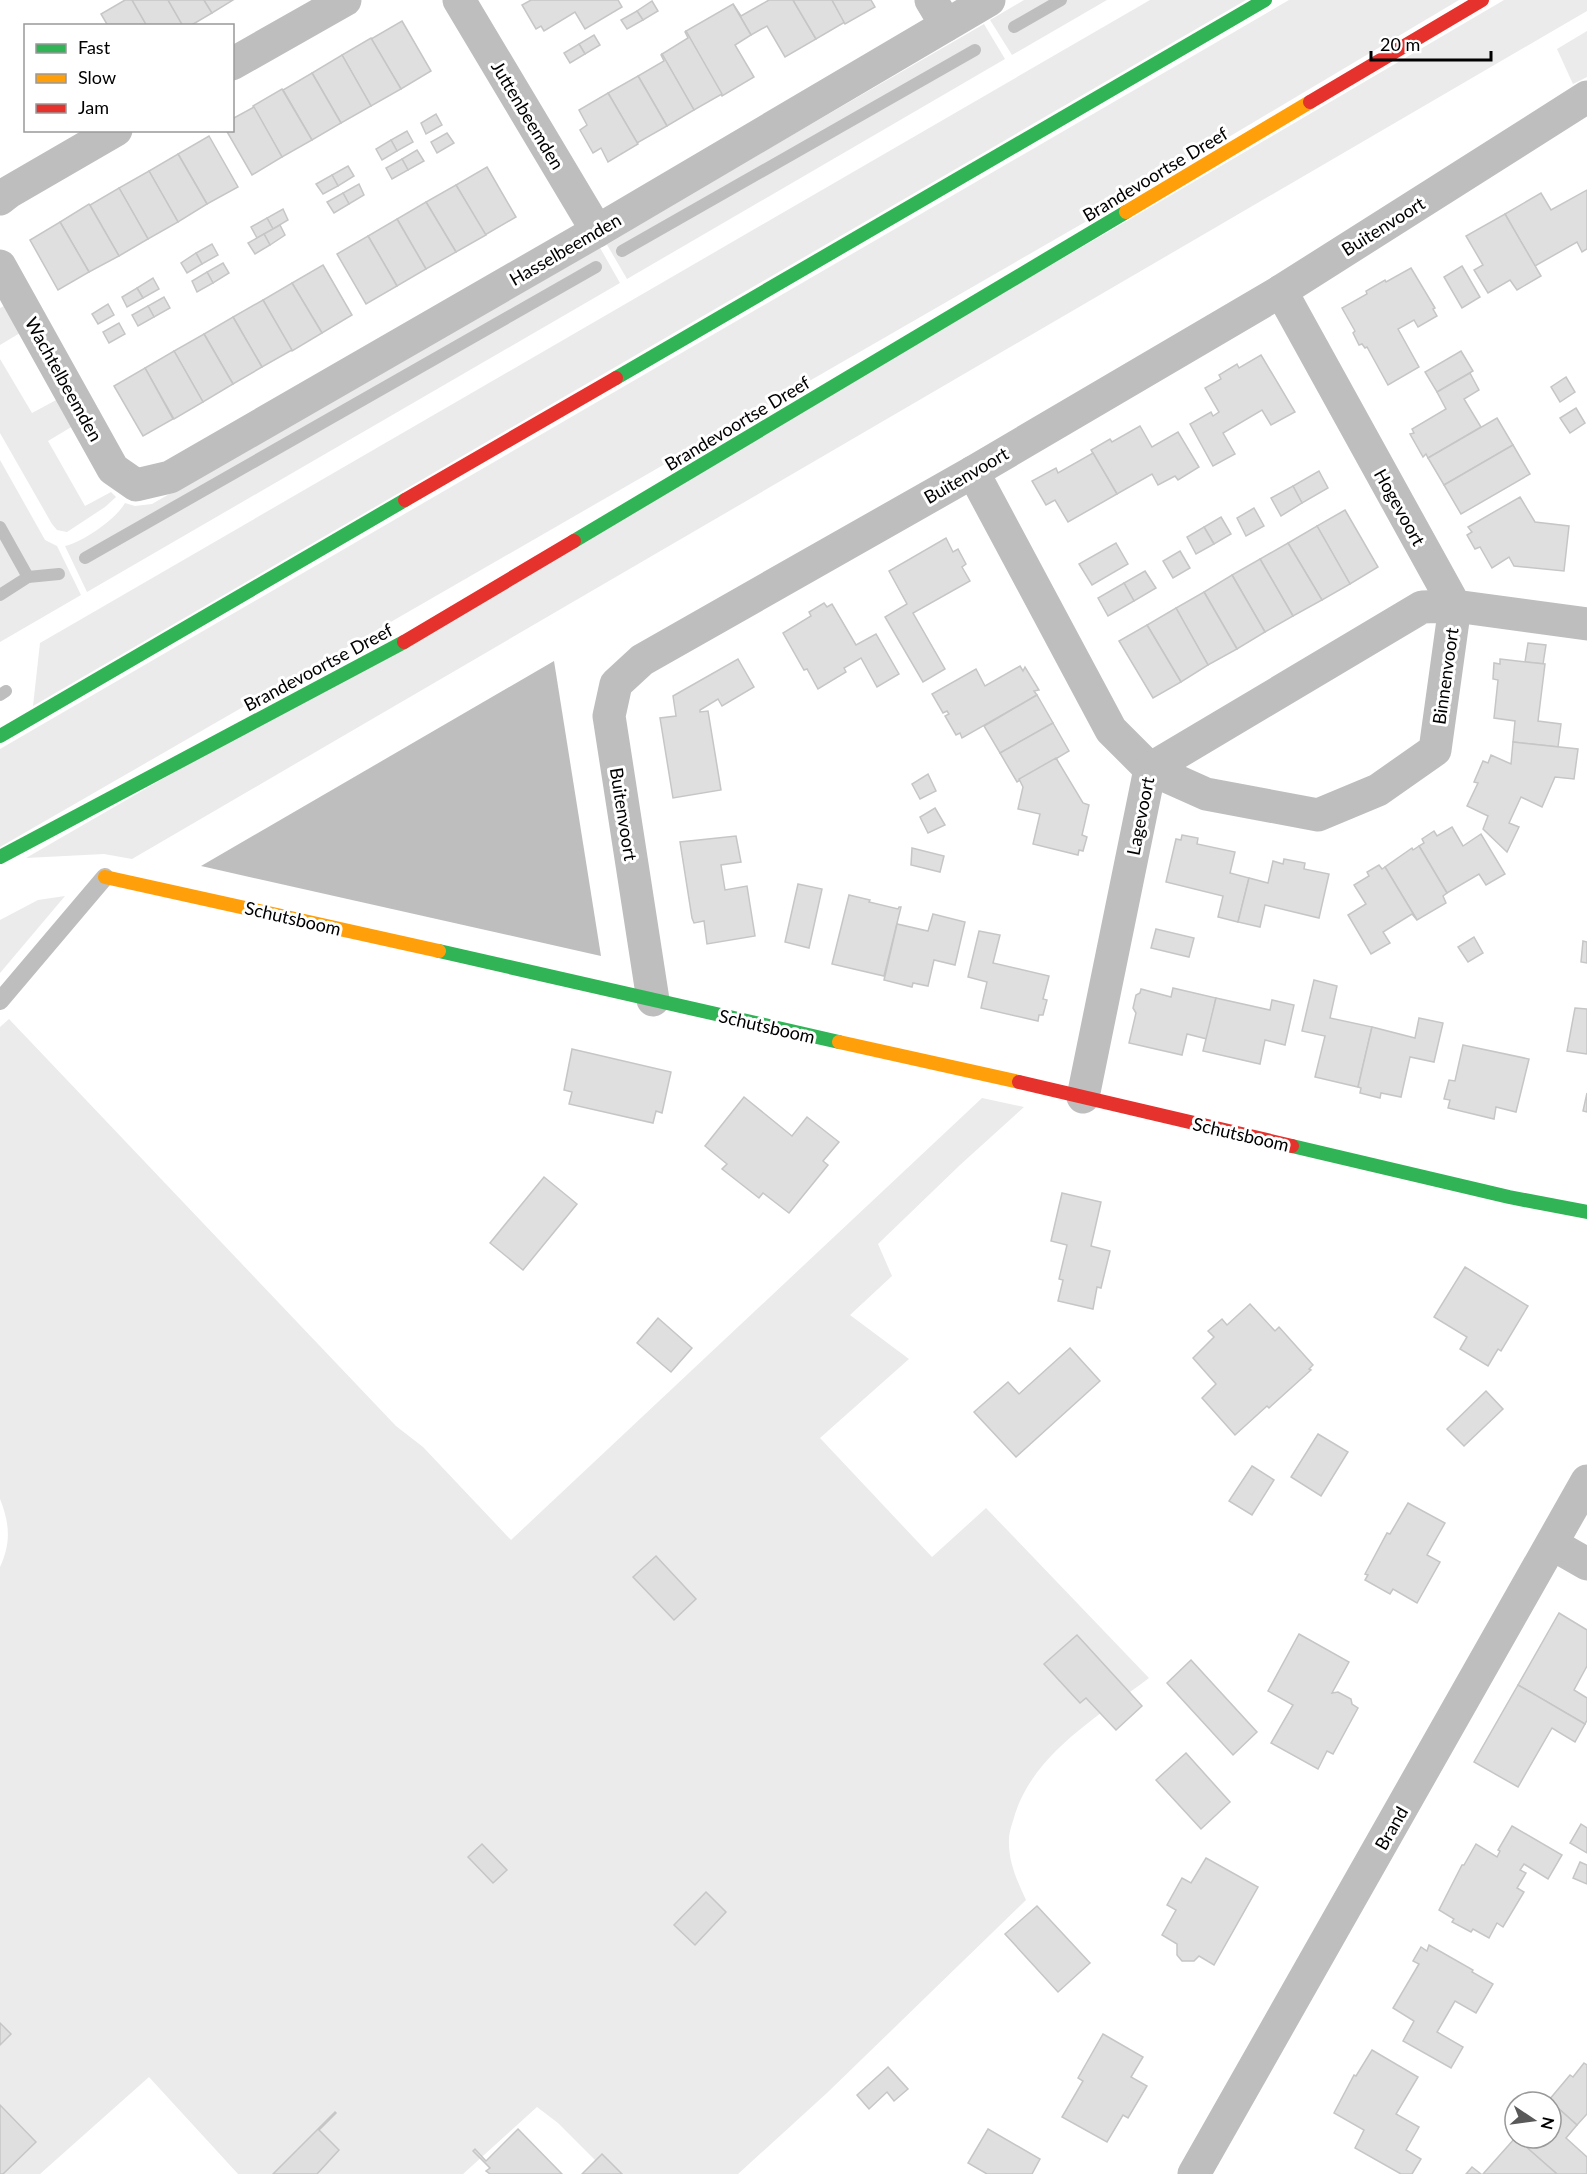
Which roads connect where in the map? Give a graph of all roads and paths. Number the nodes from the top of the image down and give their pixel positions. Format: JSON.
{"nodes":[{"id":1,"x":345,"y":0,"type":"edge"},
{"id":2,"x":459,"y":0,"type":"edge"},
{"id":3,"x":989,"y":0,"type":"edge"},
{"id":4,"x":1265,"y":0,"type":"edge"},
{"id":5,"x":1482,"y":0,"type":"edge"},
{"id":6,"x":939,"y":13,"type":"edge"},
{"id":7,"x":234,"y":63,"type":"edge"},
{"id":8,"x":1587,"y":98,"type":"edge"},
{"id":9,"x":113,"y":132,"type":"edge"},
{"id":10,"x":0,"y":199,"type":"edge"},
{"id":11,"x":597,"y":231,"type":"junction"},
{"id":12,"x":0,"y":266,"type":"edge"},
{"id":13,"x":1281,"y":291,"type":"junction"},
{"id":14,"x":973,"y":472,"type":"junction"},
{"id":15,"x":136,"y":485,"type":"joint"},
{"id":16,"x":1455,"y":606,"type":"junction"},
{"id":17,"x":1587,"y":624,"type":"edge"},
{"id":18,"x":0,"y":736,"type":"edge"},
{"id":19,"x":1150,"y":769,"type":"junction"},
{"id":20,"x":0,"y":857,"type":"edge"},
{"id":21,"x":105,"y":877,"type":"joint"},
{"id":22,"x":653,"y":1000,"type":"junction"},
{"id":23,"x":0,"y":1001,"type":"edge"},
{"id":24,"x":1083,"y":1097,"type":"junction"},
{"id":25,"x":1587,"y":1212,"type":"edge"},
{"id":26,"x":1587,"y":1481,"type":"edge"},
{"id":27,"x":1552,"y":1544,"type":"junction"},
{"id":28,"x":1587,"y":1564,"type":"edge"},
{"id":29,"x":1194,"y":2174,"type":"edge"}],
"edges":[{"from":1,"to":7,"type":"street"},
{"from":2,"to":11,"type":"street","name":"Juttenbeemden"},
{"from":3,"to":6,"type":"street","name":"Hasselbeemden"},
{"from":4,"to":18,"type":"main road"},
{"from":5,"to":20,"type":"main road","name":"Brandevoortse Dreef"},
{"from":6,"to":11,"type":"street","name":"Hasselbeemden"},
{"from":8,"to":13,"type":"street","name":"Buitenvoort"},
{"from":9,"to":10,"type":"street"},
{"from":11,"to":15,"type":"street","name":"Hasselbeemden"},
{"from":12,"to":15,"type":"street","name":"Wachtelbeemden"},
{"from":13,"to":14,"type":"street","name":"Buitenvoort"},
{"from":13,"to":16,"type":"street","name":"Hogevoort"},
{"from":14,"to":19,"type":"street","name":"Lagevoort"},
{"from":14,"to":22,"type":"street","name":"Buitenvoort"},
{"from":16,"to":17,"type":"street"},
{"from":16,"to":19,"type":"street","name":"Binnenvoort"},
{"from":16,"to":19,"type":"street","name":"Binnenvoort"},
{"from":19,"to":24,"type":"street","name":"Lagevoort"},
{"from":21,"to":22,"type":"main road","name":"Schutsboom"},
{"from":21,"to":23,"type":"lane","name":"Schutsboom"},
{"from":22,"to":24,"type":"main road","name":"Schutsboom"},
{"from":24,"to":25,"type":"main road","name":"Schutsboom"},
{"from":26,"to":27,"type":"street","name":"Brand"},
{"from":27,"to":28,"type":"street"},
{"from":27,"to":29,"type":"street","name":"Brand"}]}
